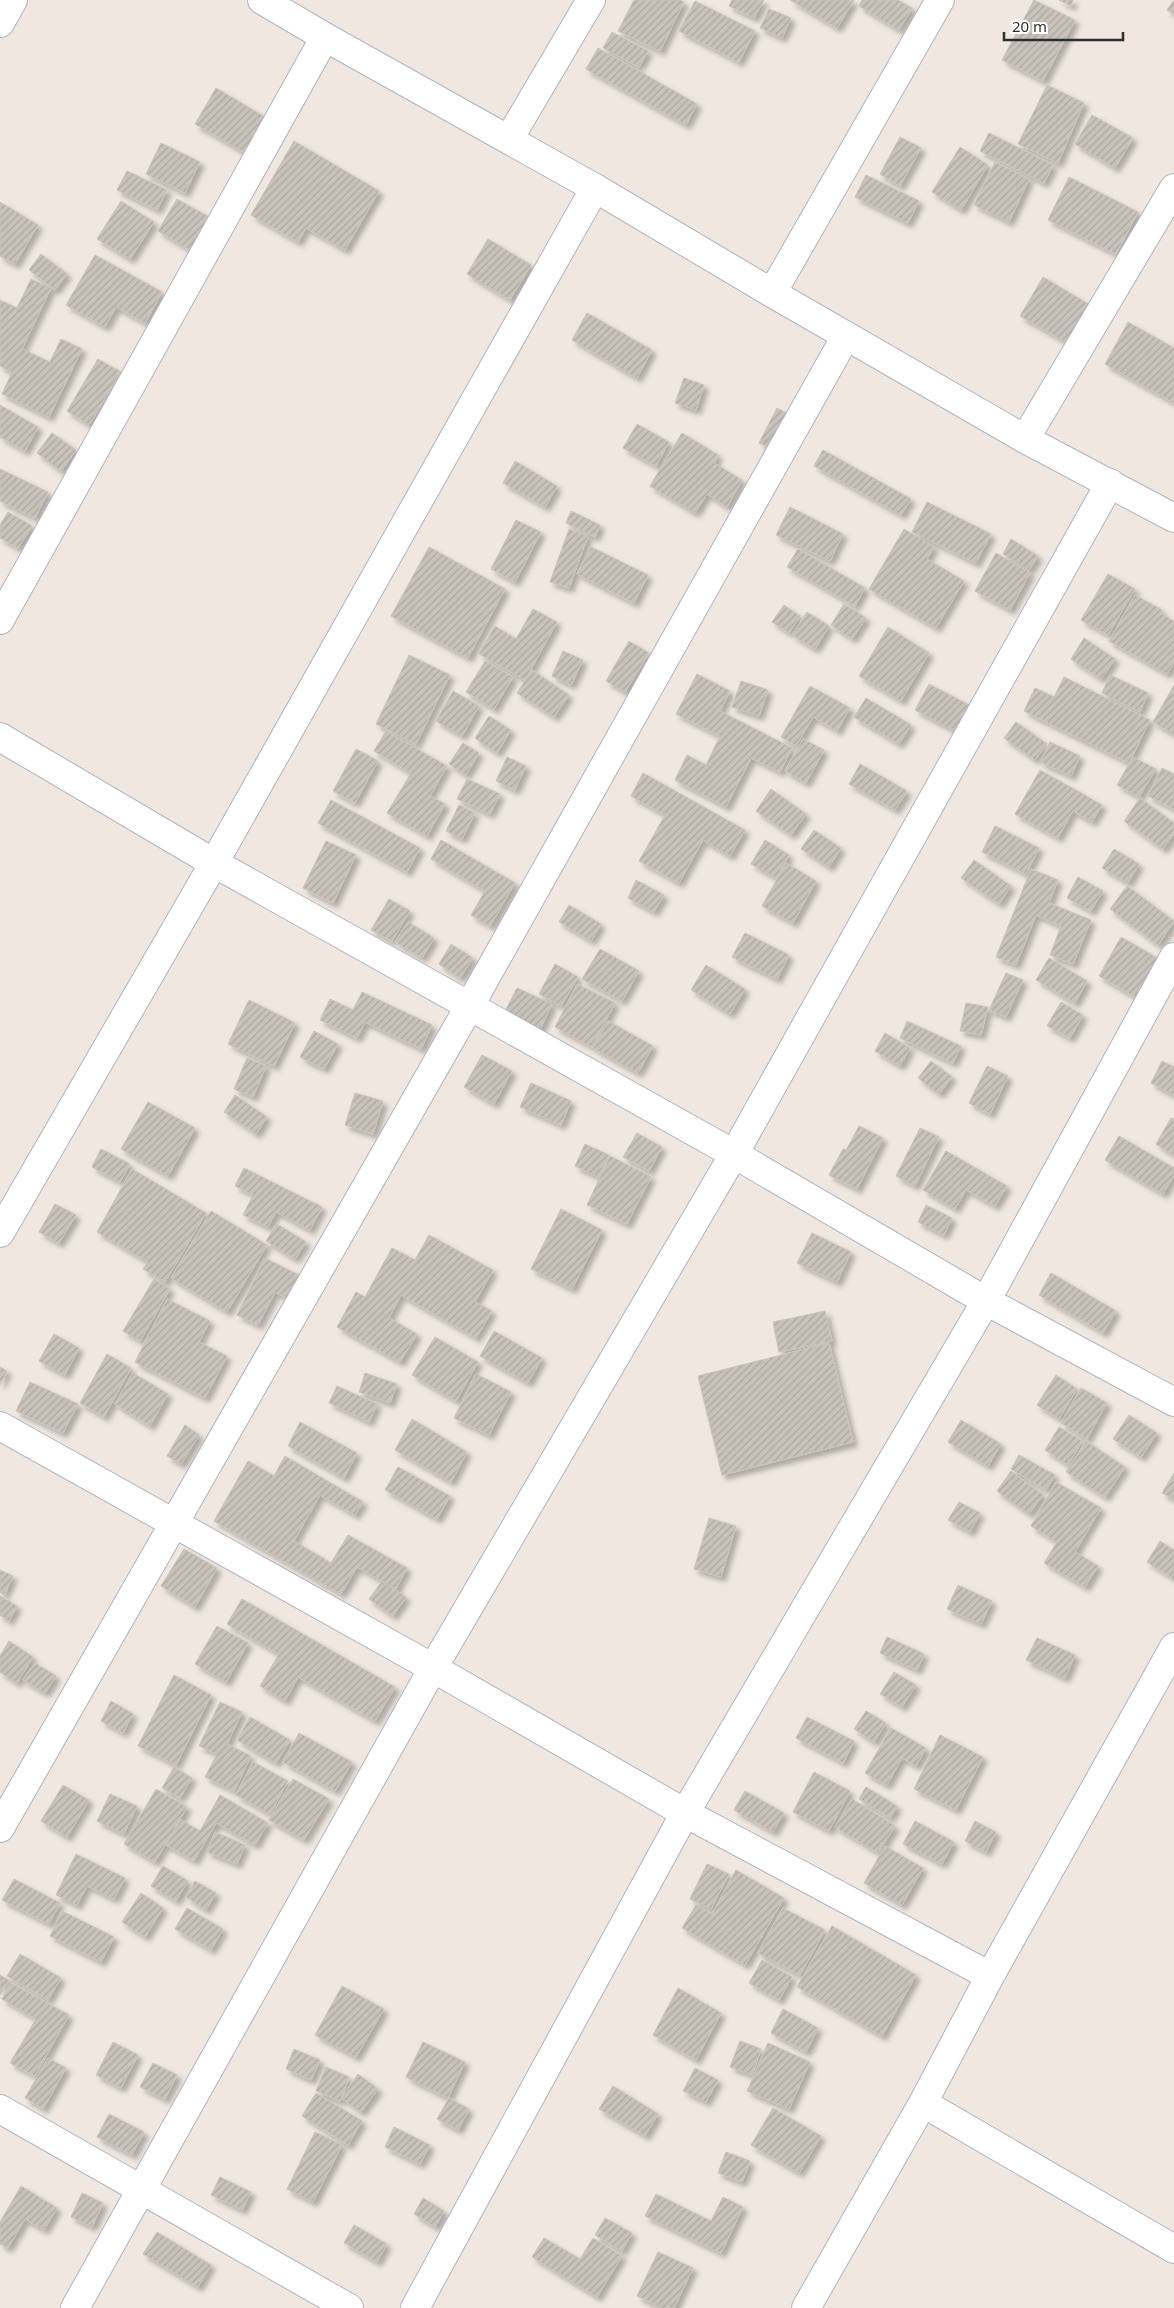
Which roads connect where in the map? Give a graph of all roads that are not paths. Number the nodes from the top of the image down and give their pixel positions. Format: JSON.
{"nodes":[{"id":1,"x":13,"y":0,"type":"edge"},
{"id":2,"x":262,"y":0,"type":"edge"},
{"id":3,"x":591,"y":0,"type":"edge"},
{"id":4,"x":940,"y":0,"type":"edge"},
{"id":5,"x":0,"y":22,"type":"edge"},
{"id":6,"x":325,"y":37,"type":"junction"},
{"id":7,"x":509,"y":139,"type":"junction"},
{"id":8,"x":595,"y":188,"type":"junction"},
{"id":9,"x":1174,"y":188,"type":"edge"},
{"id":10,"x":772,"y":293,"type":"junction"},
{"id":11,"x":846,"y":336,"type":"junction"},
{"id":12,"x":1025,"y":438,"type":"junction"},
{"id":13,"x":1110,"y":483,"type":"junction"},
{"id":14,"x":1174,"y":518,"type":"edge"},
{"id":15,"x":0,"y":620,"type":"edge"},
{"id":16,"x":0,"y":737,"type":"edge"},
{"id":17,"x":214,"y":863,"type":"junction"},
{"id":18,"x":1174,"y":957,"type":"edge"},
{"id":19,"x":469,"y":1007,"type":"junction"},
{"id":20,"x":734,"y":1154,"type":"junction"},
{"id":21,"x":0,"y":1233,"type":"edge"},
{"id":22,"x":986,"y":1301,"type":"junction"},
{"id":23,"x":1174,"y":1402,"type":"edge"},
{"id":24,"x":0,"y":1426,"type":"edge"},
{"id":25,"x":173,"y":1524,"type":"junction"},
{"id":26,"x":1174,"y":1647,"type":"edge"},
{"id":27,"x":433,"y":1668,"type":"junction"},
{"id":28,"x":684,"y":1813,"type":"junction"},
{"id":29,"x":0,"y":1828,"type":"edge"},
{"id":30,"x":990,"y":1976,"type":"junction"},
{"id":31,"x":923,"y":2104,"type":"junction"},
{"id":32,"x":0,"y":2109,"type":"edge"},
{"id":33,"x":142,"y":2190,"type":"junction"},
{"id":34,"x":1174,"y":2249,"type":"edge"},
{"id":35,"x":75,"y":2308,"type":"edge"},
{"id":36,"x":349,"y":2308,"type":"edge"},
{"id":37,"x":415,"y":2308,"type":"edge"},
{"id":38,"x":806,"y":2308,"type":"edge"}],
"edges":[{"from":1,"to":5,"type":"street"},
{"from":2,"to":6,"type":"street"},
{"from":3,"to":7,"type":"street"},
{"from":4,"to":10,"type":"street"},
{"from":6,"to":7,"type":"street"},
{"from":6,"to":15,"type":"street"},
{"from":7,"to":8,"type":"street"},
{"from":8,"to":10,"type":"street"},
{"from":8,"to":17,"type":"street"},
{"from":9,"to":12,"type":"street"},
{"from":10,"to":11,"type":"street"},
{"from":11,"to":12,"type":"street"},
{"from":11,"to":19,"type":"street"},
{"from":12,"to":13,"type":"street"},
{"from":13,"to":14,"type":"street"},
{"from":13,"to":20,"type":"street"},
{"from":16,"to":17,"type":"street"},
{"from":17,"to":19,"type":"street"},
{"from":17,"to":21,"type":"street"},
{"from":18,"to":22,"type":"street"},
{"from":19,"to":20,"type":"street"},
{"from":19,"to":25,"type":"street"},
{"from":20,"to":22,"type":"street"},
{"from":20,"to":27,"type":"street"},
{"from":22,"to":23,"type":"street"},
{"from":22,"to":28,"type":"street"},
{"from":24,"to":25,"type":"street"},
{"from":25,"to":27,"type":"street"},
{"from":25,"to":29,"type":"street"},
{"from":26,"to":30,"type":"street"},
{"from":27,"to":28,"type":"street"},
{"from":27,"to":33,"type":"street"},
{"from":28,"to":30,"type":"street"},
{"from":28,"to":37,"type":"street"},
{"from":30,"to":31,"type":"street"},
{"from":31,"to":34,"type":"street"},
{"from":31,"to":38,"type":"street"},
{"from":32,"to":33,"type":"street"},
{"from":33,"to":35,"type":"street"},
{"from":33,"to":36,"type":"street"}]}
